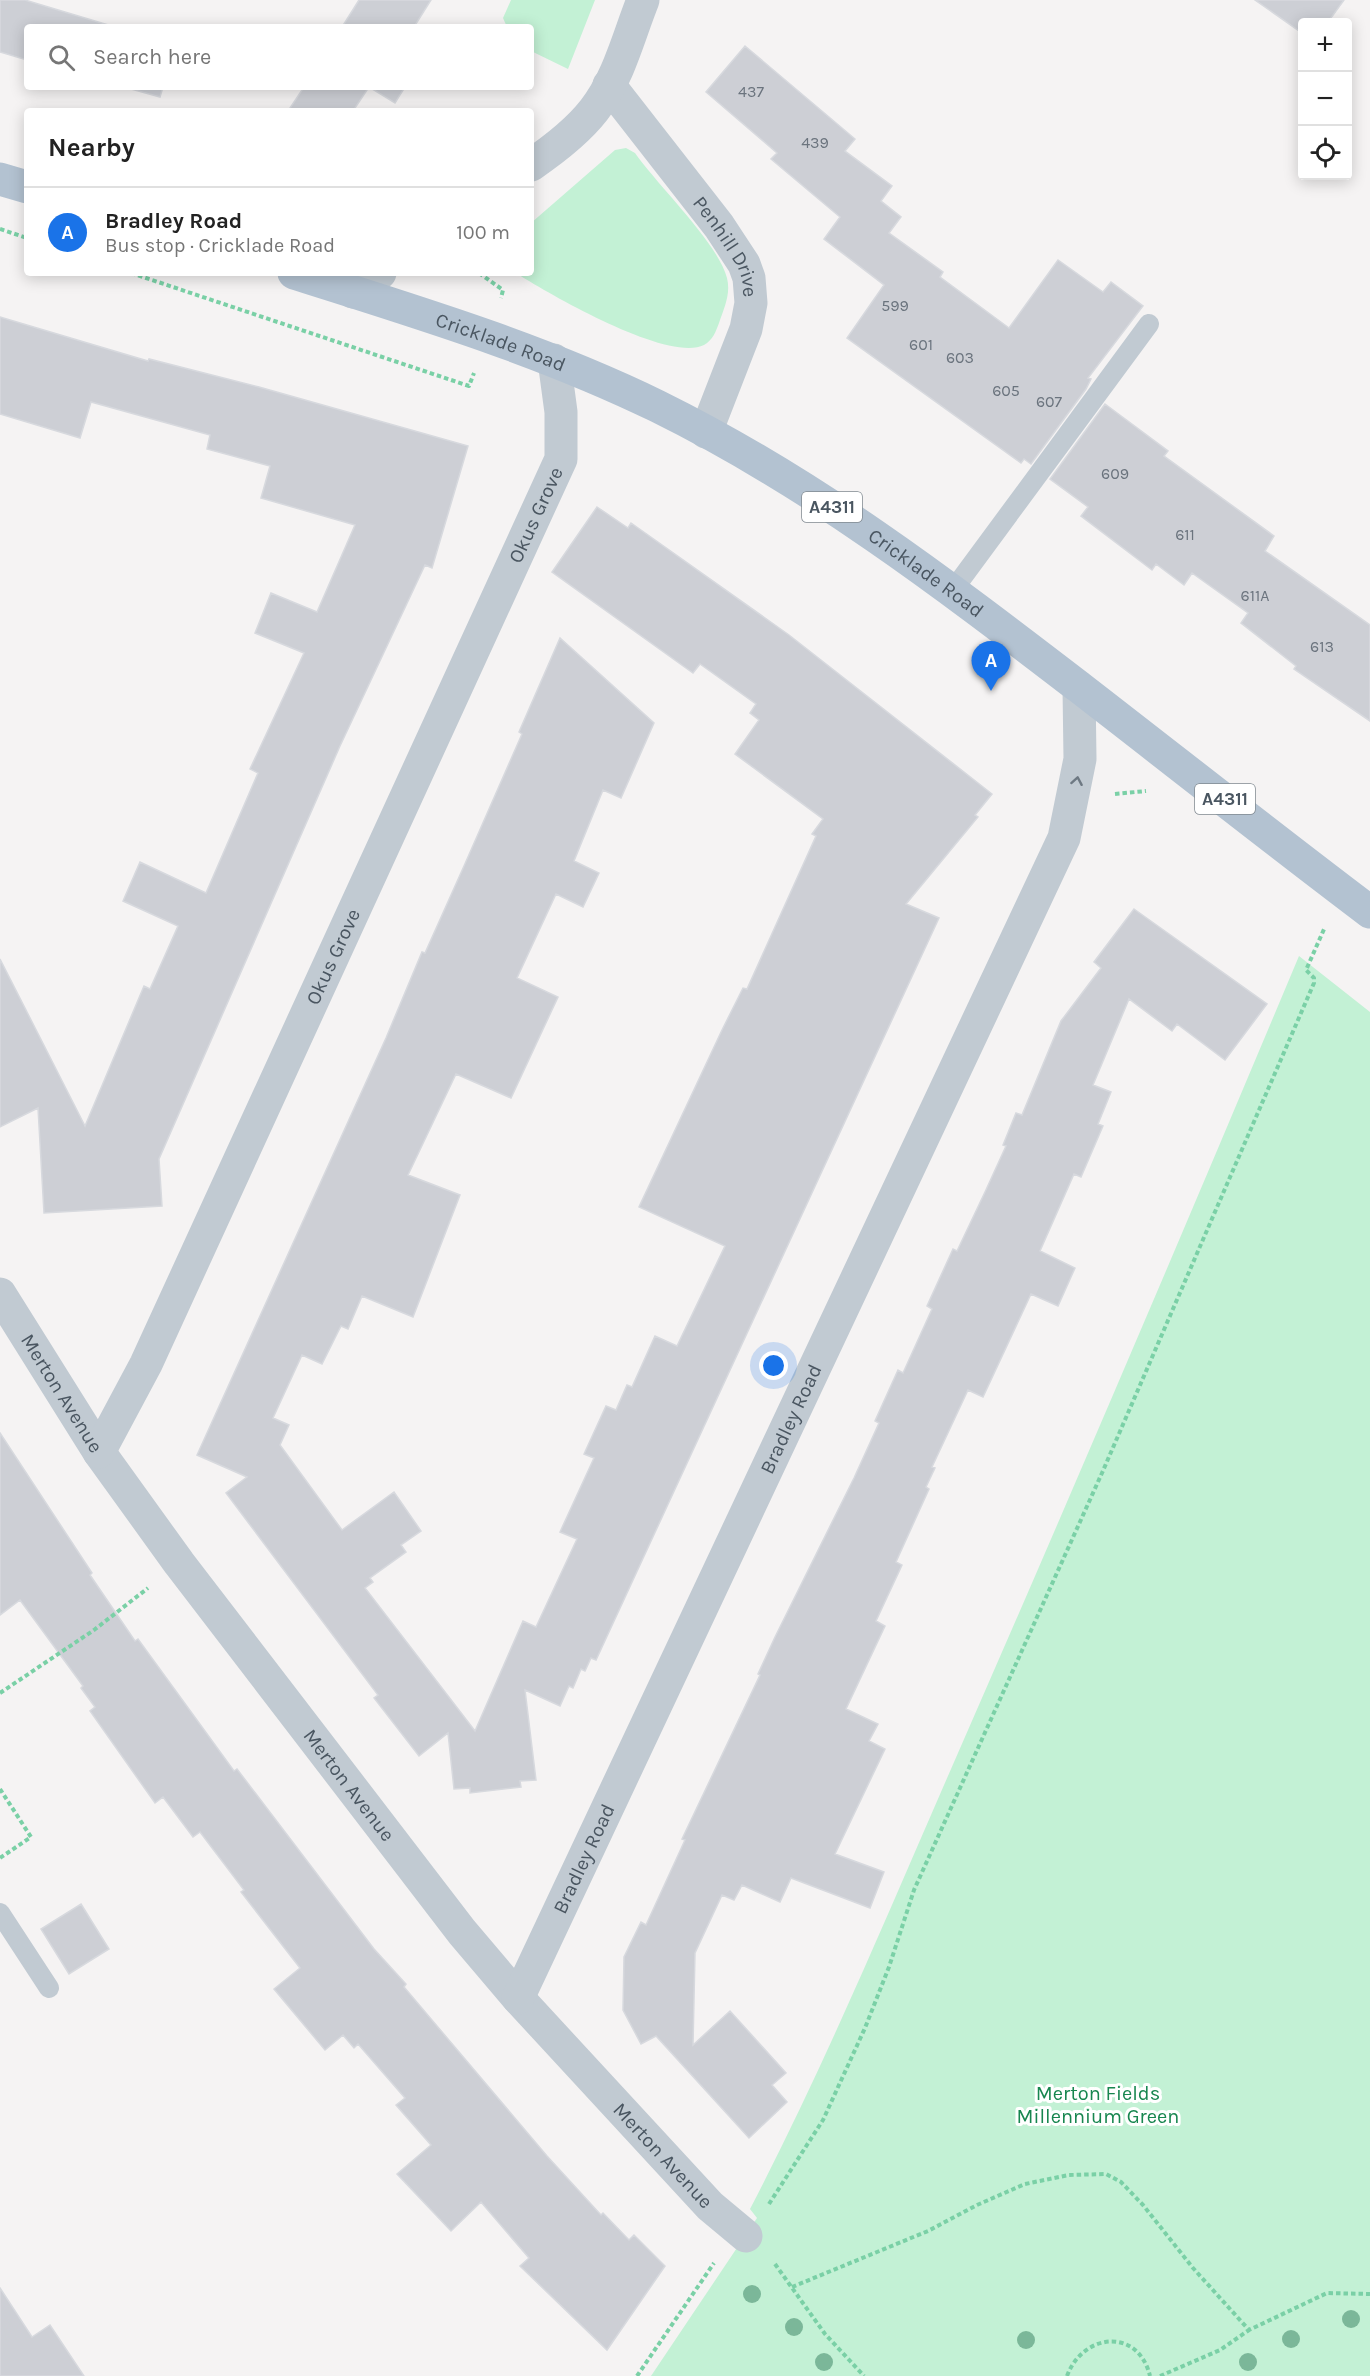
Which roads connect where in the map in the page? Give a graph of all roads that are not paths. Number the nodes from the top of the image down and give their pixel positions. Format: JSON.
{"nodes":[{"id":1,"x":643,"y":0,"type":"edge"},
{"id":2,"x":609,"y":86,"type":"junction"},
{"id":3,"x":534,"y":163,"type":"edge"},
{"id":4,"x":0,"y":179,"type":"edge"},
{"id":5,"x":24,"y":186,"type":"edge"},
{"id":6,"x":303,"y":276,"type":"edge"},
{"id":7,"x":376,"y":276,"type":"edge"},
{"id":8,"x":353,"y":292,"type":"junction"},
{"id":9,"x":1149,"y":324,"type":"dead end"},
{"id":10,"x":554,"y":360,"type":"junction"},
{"id":11,"x":706,"y":432,"type":"junction"},
{"id":12,"x":953,"y":590,"type":"junction"},
{"id":13,"x":1079,"y":688,"type":"junction"},
{"id":14,"x":1370,"y":912,"type":"edge"},
{"id":15,"x":0,"y":1294,"type":"edge"},
{"id":16,"x":99,"y":1452,"type":"junction"},
{"id":17,"x":0,"y":1913,"type":"edge"},
{"id":18,"x":49,"y":1988,"type":"dead end"},
{"id":19,"x":518,"y":1998,"type":"junction"},
{"id":20,"x":742,"y":2232,"type":"road end"}],
"edges":[{"from":1,"to":2,"type":"street"},
{"from":2,"to":3,"type":"street"},
{"from":2,"to":11,"type":"street","name":"Penhill Drive"},
{"from":4,"to":5,"type":"main road"},
{"from":6,"to":8,"type":"main road","name":"Cricklade Road","number":"A4311"},
{"from":7,"to":8,"type":"street"},
{"from":8,"to":10,"type":"main road","name":"Cricklade Road","number":"A4311"},
{"from":9,"to":12,"type":"lane"},
{"from":10,"to":11,"type":"main road","name":"Cricklade Road","number":"A4311"},
{"from":10,"to":16,"type":"street","name":"Okus Grove"},
{"from":11,"to":12,"type":"main road","name":"Cricklade Road","number":"A4311"},
{"from":12,"to":13,"type":"main road","name":"Cricklade Road","number":"A4311"},
{"from":13,"to":14,"type":"main road","name":"Cricklade Road","number":"A4311"},
{"from":19,"to":13,"type":"street","name":"Bradley Road","one_way":true},
{"from":15,"to":16,"type":"street","name":"Merton Avenue"},
{"from":16,"to":19,"type":"street","name":"Merton Avenue"},
{"from":17,"to":18,"type":"lane"},
{"from":19,"to":20,"type":"street","name":"Merton Avenue"}]}
